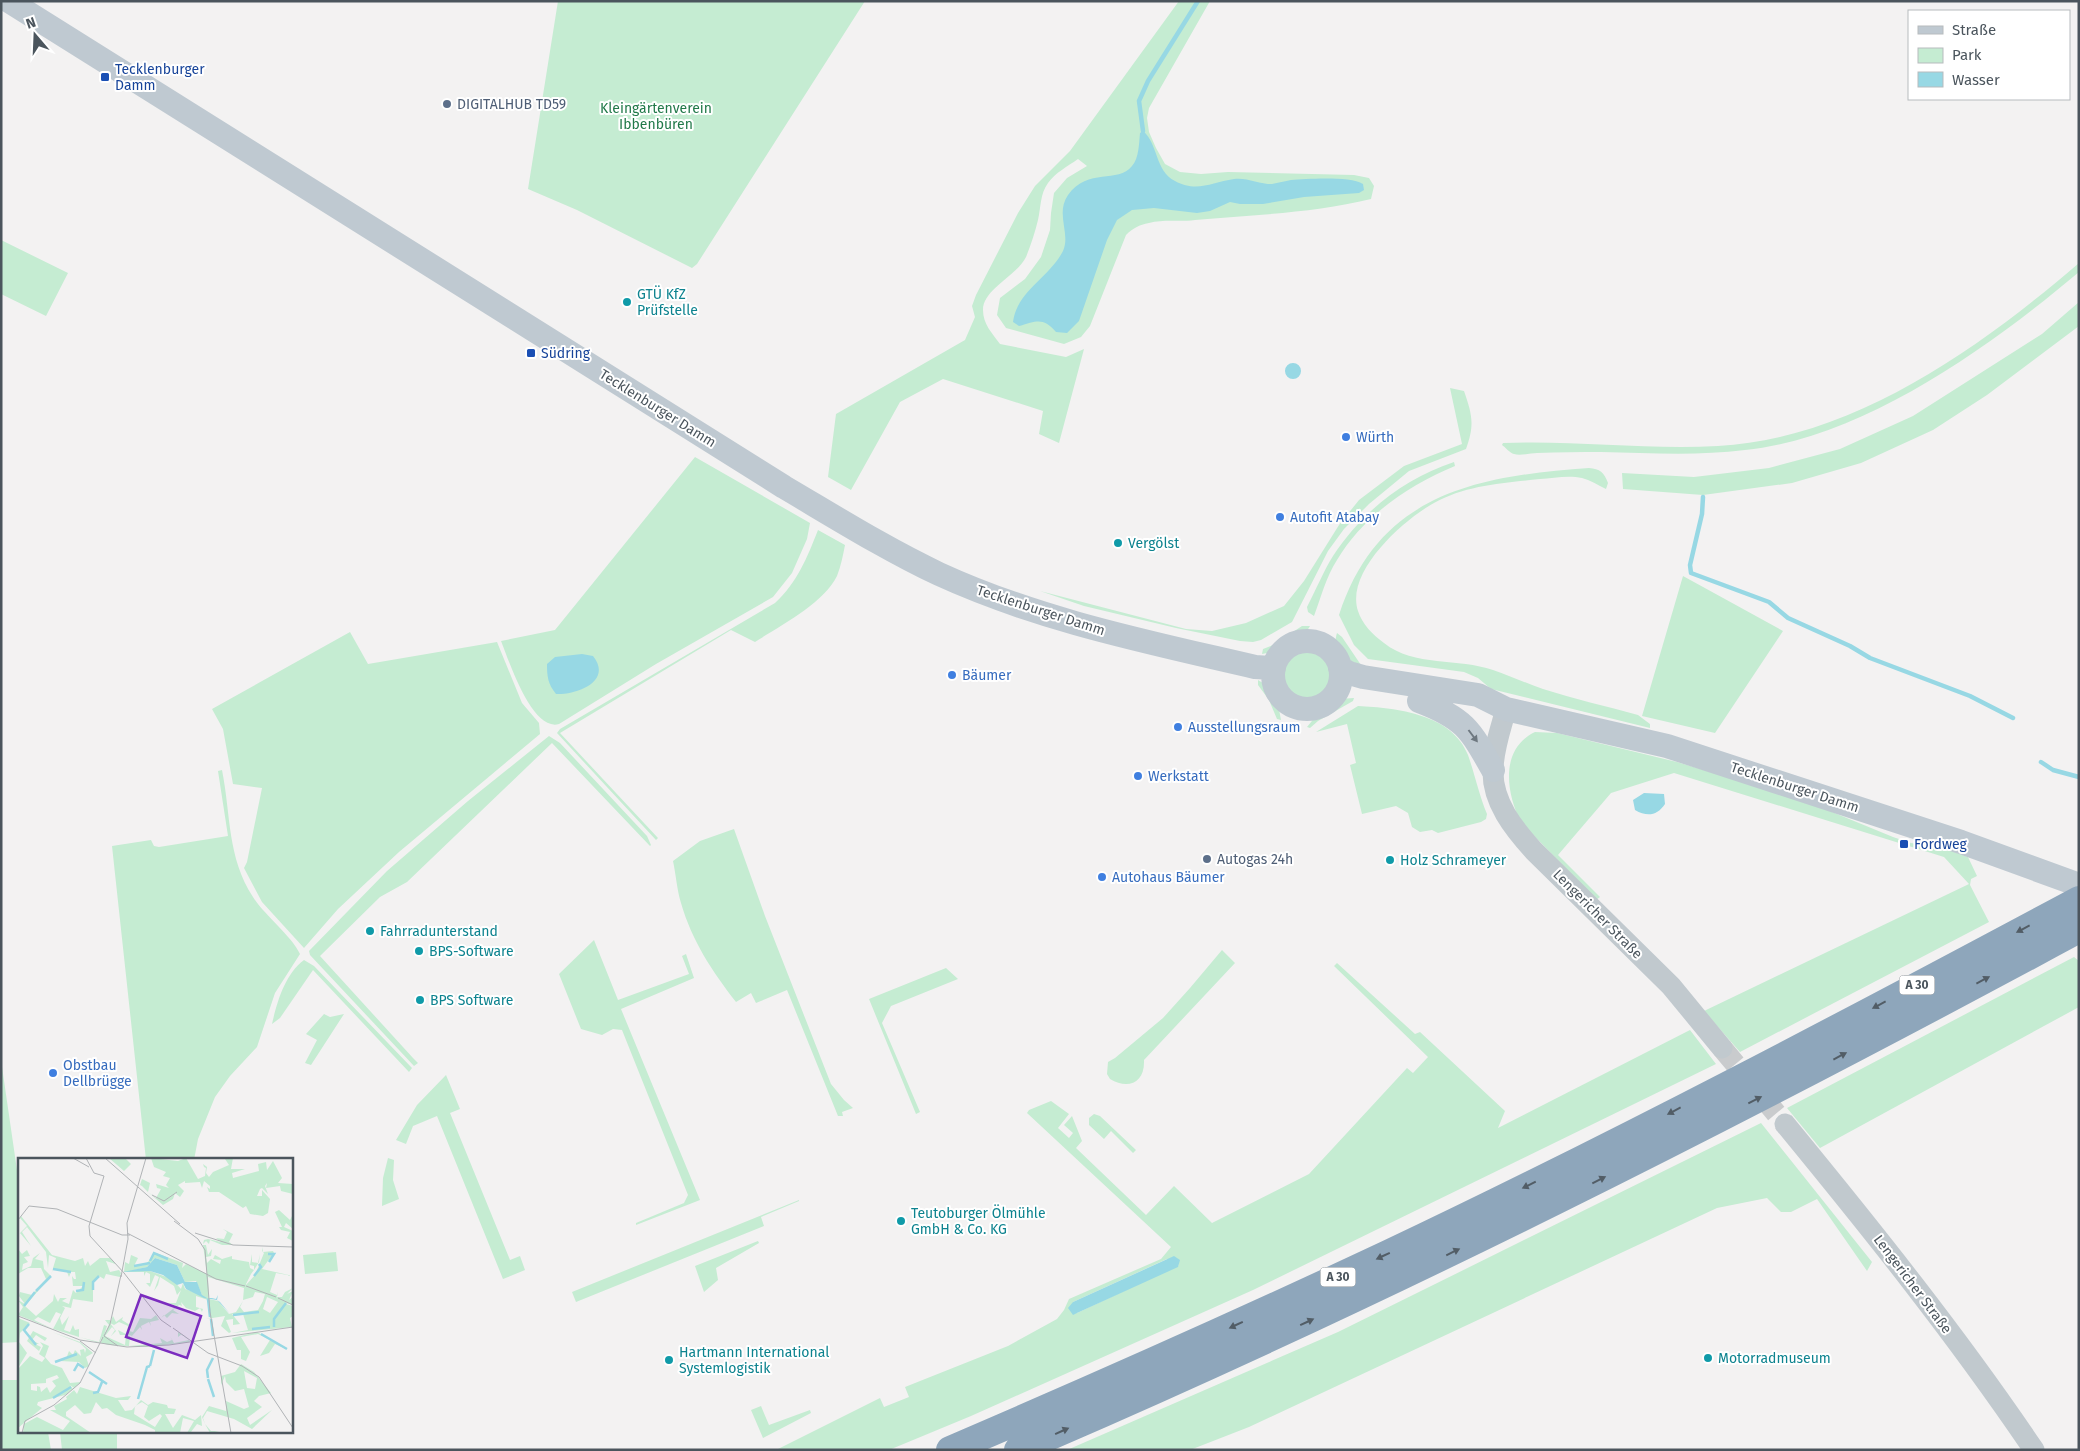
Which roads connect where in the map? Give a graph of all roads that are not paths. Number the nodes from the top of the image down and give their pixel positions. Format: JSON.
{"nodes":[{"id":1,"x":9,"y":1,"type":"edge"},
{"id":2,"x":1274,"y":668,"type":"junction"},
{"id":3,"x":1340,"y":668,"type":"junction"},
{"id":4,"x":1335,"y":694,"type":"junction"},
{"id":5,"x":1419,"y":701,"type":"junction"},
{"id":6,"x":1506,"y":709,"type":"junction"},
{"id":7,"x":1493,"y":770,"type":"junction"},
{"id":8,"x":2075,"y":910,"type":"edge"},
{"id":9,"x":1722,"y":1048,"type":"tunnel mouth"},
{"id":10,"x":1785,"y":1124,"type":"tunnel mouth"},
{"id":11,"x":950,"y":1450,"type":"edge"},
{"id":12,"x":1018,"y":1450,"type":"edge"},
{"id":13,"x":2034,"y":1450,"type":"edge"}],
"edges":[{"from":1,"to":2,"type":"main road","name":"Tecklenburger Damm"},
{"from":2,"to":3,"type":"main road"},
{"from":2,"to":4,"type":"main road"},
{"from":3,"to":4,"type":"main road"},
{"from":3,"to":6,"type":"main road","name":"Tecklenburger Damm"},
{"from":4,"to":5,"type":"main road","name":"Tecklenburger Damm"},
{"from":5,"to":6,"type":"main road","name":"Tecklenburger Damm"},
{"from":5,"to":7,"type":"main road","name":"Lengericher Straße","one_way":true},
{"from":6,"to":7,"type":"street","name":"Lengericher Straße"},
{"from":6,"to":8,"type":"main road","name":"Tecklenburger Damm"},
{"from":7,"to":9,"type":"street","name":"Lengericher Straße"},
{"from":8,"to":11,"type":"highway","number":"A 30","one_way":true},
{"from":12,"to":8,"type":"highway","number":"A 30","one_way":true},
{"from":10,"to":13,"type":"street","name":"Lengericher Straße"}]}
